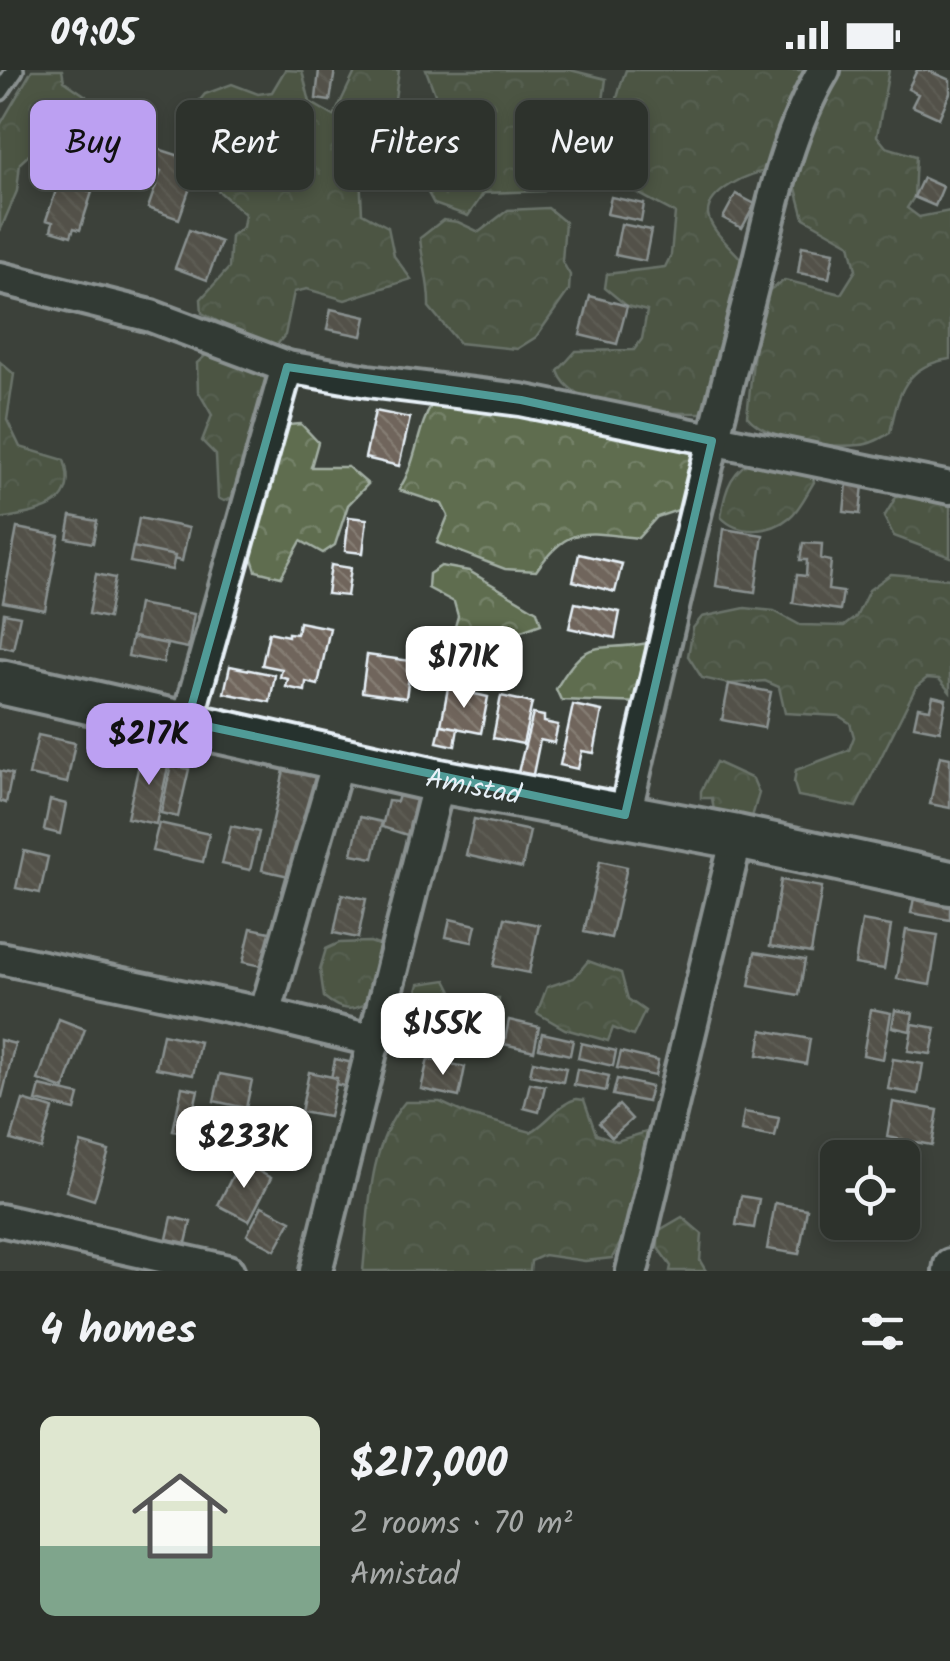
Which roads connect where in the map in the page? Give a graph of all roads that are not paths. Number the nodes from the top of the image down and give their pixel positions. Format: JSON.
{"nodes":[{"id":1,"x":15,"y":70,"type":"edge"},
{"id":2,"x":824,"y":70,"type":"edge"},
{"id":3,"x":0,"y":92,"type":"edge"},
{"id":4,"x":0,"y":278,"type":"edge"},
{"id":5,"x":287,"y":367,"type":"junction"},
{"id":6,"x":712,"y":441,"type":"junction"},
{"id":7,"x":950,"y":488,"type":"edge"},
{"id":8,"x":0,"y":682,"type":"edge"},
{"id":9,"x":186,"y":722,"type":"junction"},
{"id":10,"x":339,"y":758,"type":"junction"},
{"id":11,"x":439,"y":781,"type":"junction"},
{"id":12,"x":624,"y":815,"type":"junction"},
{"id":13,"x":737,"y":838,"type":"junction"},
{"id":14,"x":950,"y":883,"type":"edge"},
{"id":15,"x":0,"y":958,"type":"edge"},
{"id":16,"x":265,"y":1014,"type":"junction"},
{"id":17,"x":375,"y":1042,"type":"junction"},
{"id":18,"x":0,"y":1220,"type":"edge"},
{"id":19,"x":228,"y":1271,"type":"edge"},
{"id":20,"x":316,"y":1271,"type":"edge"},
{"id":21,"x":632,"y":1271,"type":"edge"}],
"edges":[{"from":1,"to":3,"type":"lane"},
{"from":2,"to":6,"type":"street"},
{"from":4,"to":5,"type":"street"},
{"from":5,"to":6,"type":"street"},
{"from":5,"to":9,"type":"street"},
{"from":6,"to":7,"type":"street"},
{"from":6,"to":12,"type":"street"},
{"from":8,"to":9,"type":"street","name":"Amistad"},
{"from":9,"to":10,"type":"street","name":"Amistad"},
{"from":10,"to":11,"type":"street","name":"Amistad"},
{"from":10,"to":16,"type":"street"},
{"from":11,"to":12,"type":"street","name":"Amistad"},
{"from":11,"to":17,"type":"street"},
{"from":12,"to":13,"type":"street","name":"Amistad"},
{"from":13,"to":14,"type":"street","name":"Amistad"},
{"from":13,"to":21,"type":"street"},
{"from":15,"to":16,"type":"street"},
{"from":16,"to":17,"type":"street"},
{"from":17,"to":20,"type":"street"},
{"from":18,"to":19,"type":"street"}]}
